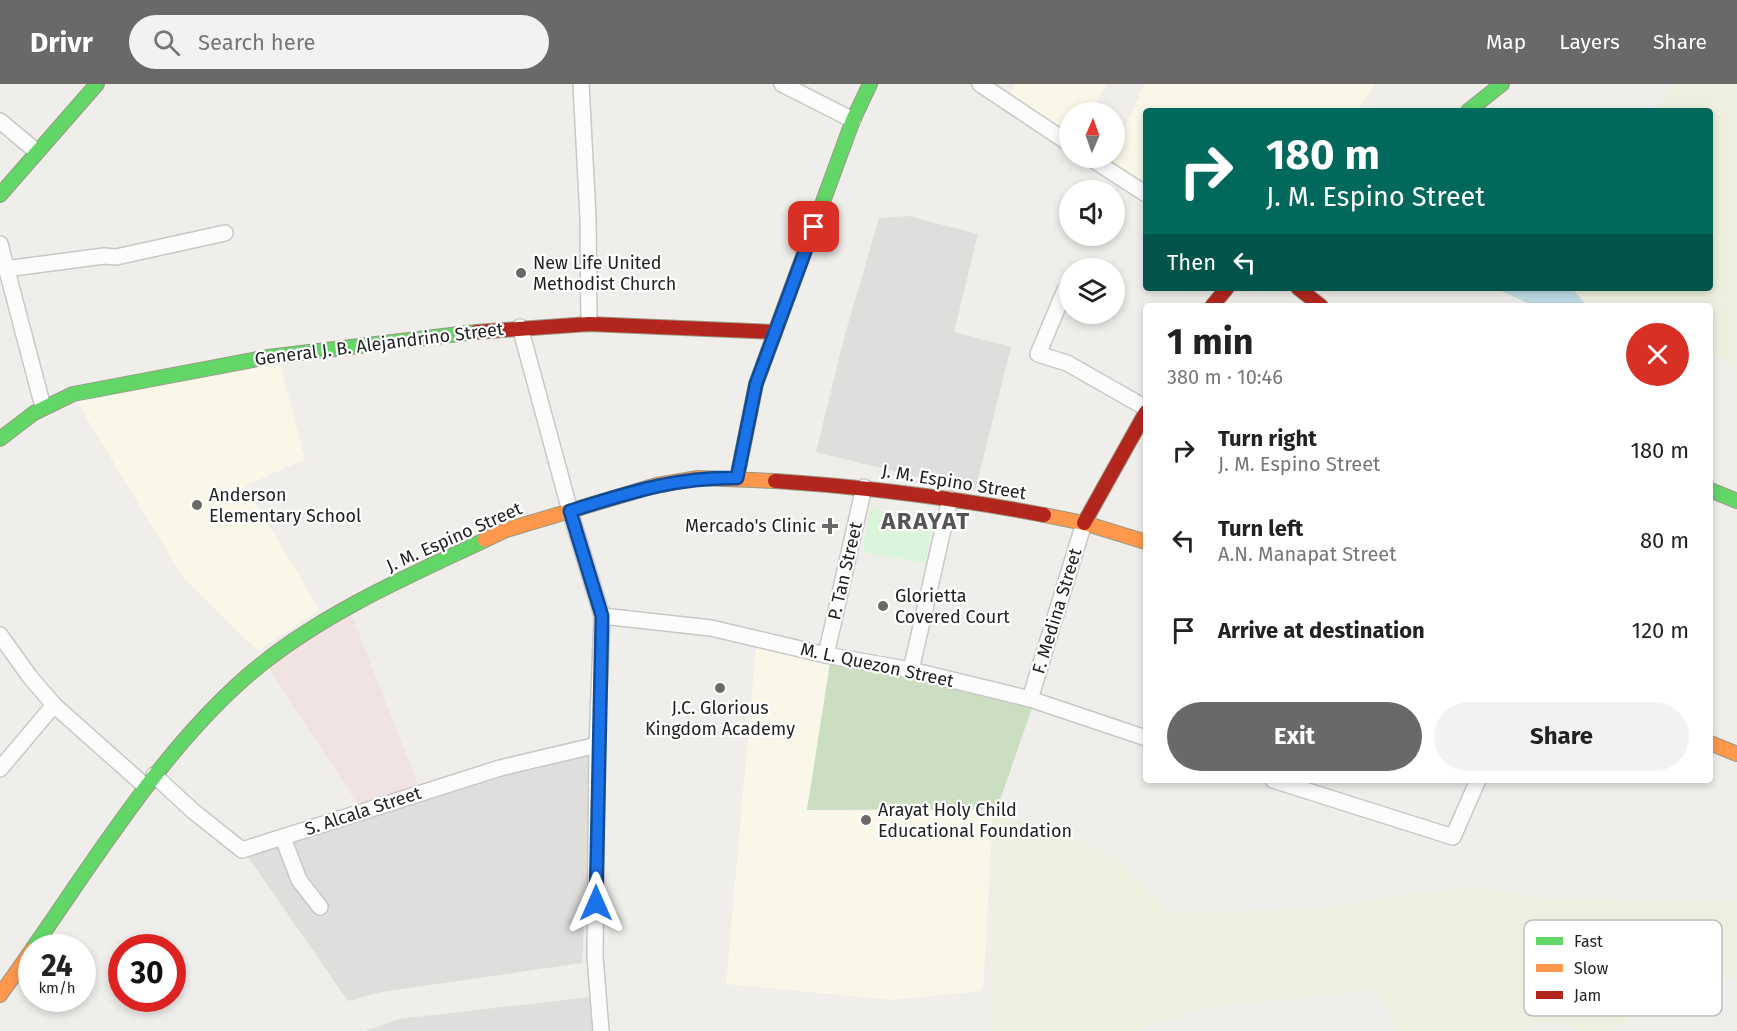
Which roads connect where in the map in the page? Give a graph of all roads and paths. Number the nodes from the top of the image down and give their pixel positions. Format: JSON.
{"nodes":[{"id":1,"x":97,"y":84,"type":"edge"},
{"id":2,"x":581,"y":84,"type":"edge"},
{"id":3,"x":782,"y":84,"type":"edge"},
{"id":4,"x":870,"y":84,"type":"edge"},
{"id":5,"x":980,"y":84,"type":"edge"},
{"id":6,"x":1502,"y":84,"type":"edge"},
{"id":7,"x":1472,"y":108,"type":"edge"},
{"id":8,"x":853,"y":120,"type":"junction"},
{"id":9,"x":0,"y":121,"type":"edge"},
{"id":10,"x":1059,"y":137,"type":"edge"},
{"id":11,"x":36,"y":151,"type":"junction"},
{"id":12,"x":1106,"y":168,"type":"edge"},
{"id":13,"x":1143,"y":192,"type":"edge"},
{"id":14,"x":0,"y":195,"type":"edge"},
{"id":15,"x":225,"y":233,"type":"dead end"},
{"id":16,"x":0,"y":244,"type":"edge"},
{"id":17,"x":5,"y":269,"type":"junction"},
{"id":18,"x":1224,"y":291,"type":"edge"},
{"id":19,"x":1304,"y":291,"type":"edge"},
{"id":20,"x":1214,"y":303,"type":"edge"},
{"id":21,"x":1318,"y":303,"type":"edge"},
{"id":22,"x":1059,"y":304,"type":"edge"},
{"id":23,"x":589,"y":324,"type":"junction"},
{"id":24,"x":520,"y":327,"type":"junction"},
{"id":25,"x":775,"y":332,"type":"junction"},
{"id":26,"x":43,"y":407,"type":"junction"},
{"id":27,"x":1143,"y":408,"type":"edge"},
{"id":28,"x":1143,"y":415,"type":"edge"},
{"id":29,"x":0,"y":439,"type":"edge"},
{"id":30,"x":737,"y":478,"type":"junction"},
{"id":31,"x":864,"y":487,"type":"junction"},
{"id":32,"x":1713,"y":491,"type":"edge"},
{"id":33,"x":950,"y":499,"type":"junction"},
{"id":34,"x":1737,"y":501,"type":"edge"},
{"id":35,"x":570,"y":511,"type":"junction"},
{"id":36,"x":1084,"y":523,"type":"junction"},
{"id":37,"x":1143,"y":541,"type":"edge"},
{"id":38,"x":602,"y":616,"type":"junction"},
{"id":39,"x":0,"y":635,"type":"edge"},
{"id":40,"x":826,"y":655,"type":"junction"},
{"id":41,"x":911,"y":670,"type":"junction"},
{"id":42,"x":1030,"y":699,"type":"junction"},
{"id":43,"x":54,"y":705,"type":"junction"},
{"id":44,"x":1143,"y":737,"type":"edge"},
{"id":45,"x":1713,"y":744,"type":"edge"},
{"id":46,"x":597,"y":745,"type":"junction"},
{"id":47,"x":1737,"y":754,"type":"edge"},
{"id":48,"x":0,"y":770,"type":"edge"},
{"id":49,"x":150,"y":780,"type":"junction"},
{"id":50,"x":1282,"y":783,"type":"edge"},
{"id":51,"x":1477,"y":783,"type":"edge"},
{"id":52,"x":284,"y":838,"type":"junction"},
{"id":53,"x":320,"y":908,"type":"dead end"},
{"id":54,"x":42,"y":934,"type":"edge"},
{"id":55,"x":18,"y":969,"type":"edge"},
{"id":56,"x":0,"y":995,"type":"edge"},
{"id":57,"x":601,"y":1031,"type":"edge"}],
"edges":[{"from":1,"to":11,"type":"main road"},
{"from":2,"to":23,"type":"street"},
{"from":3,"to":8,"type":"street"},
{"from":4,"to":8,"type":"main road"},
{"from":5,"to":10,"type":"street"},
{"from":6,"to":7,"type":"main road"},
{"from":8,"to":25,"type":"main road"},
{"from":9,"to":11,"type":"street"},
{"from":11,"to":14,"type":"main road"},
{"from":12,"to":13,"type":"street"},
{"from":15,"to":17,"type":"street"},
{"from":16,"to":17,"type":"street"},
{"from":17,"to":26,"type":"street"},
{"from":18,"to":20,"type":"main road"},
{"from":19,"to":21,"type":"main road"},
{"from":22,"to":27,"type":"street"},
{"from":23,"to":24,"type":"main road","name":"General J. B. Alejandrino Street"},
{"from":23,"to":25,"type":"main road","name":"General J. B. Alejandrino Street"},
{"from":24,"to":26,"type":"main road","name":"General J. B. Alejandrino Street"},
{"from":24,"to":35,"type":"street"},
{"from":25,"to":30,"type":"main road"},
{"from":26,"to":29,"type":"main road","name":"General J. B. Alejandrino Street"},
{"from":28,"to":36,"type":"main road"},
{"from":30,"to":31,"type":"main road","name":"J. M. Espino Street"},
{"from":30,"to":35,"type":"main road","name":"J. M. Espino Street"},
{"from":31,"to":33,"type":"main road","name":"J. M. Espino Street"},
{"from":31,"to":40,"type":"street","name":"P. Tan Street"},
{"from":32,"to":34,"type":"main road"},
{"from":33,"to":36,"type":"main road","name":"J. M. Espino Street"},
{"from":33,"to":41,"type":"street"},
{"from":35,"to":38,"type":"street"},
{"from":35,"to":49,"type":"main road","name":"J. M. Espino Street"},
{"from":36,"to":37,"type":"main road","name":"J. M. Espino Street"},
{"from":36,"to":42,"type":"street","name":"F. Medina Street"},
{"from":38,"to":40,"type":"street","name":"M. L. Quezon Street"},
{"from":38,"to":46,"type":"street"},
{"from":39,"to":43,"type":"street"},
{"from":40,"to":41,"type":"street","name":"M. L. Quezon Street"},
{"from":41,"to":42,"type":"street","name":"M. L. Quezon Street"},
{"from":42,"to":44,"type":"street","name":"M. L. Quezon Street"},
{"from":43,"to":48,"type":"street"},
{"from":43,"to":49,"type":"street"},
{"from":45,"to":47,"type":"main road"},
{"from":46,"to":52,"type":"street","name":"S. Alcala Street"},
{"from":46,"to":57,"type":"street"},
{"from":49,"to":52,"type":"street","name":"S. Alcala Street"},
{"from":49,"to":54,"type":"main road","name":"J. M. Espino Street"},
{"from":50,"to":51,"type":"street"},
{"from":52,"to":53,"type":"street"},
{"from":55,"to":56,"type":"main road","name":"J. M. Espino Street"}]}
